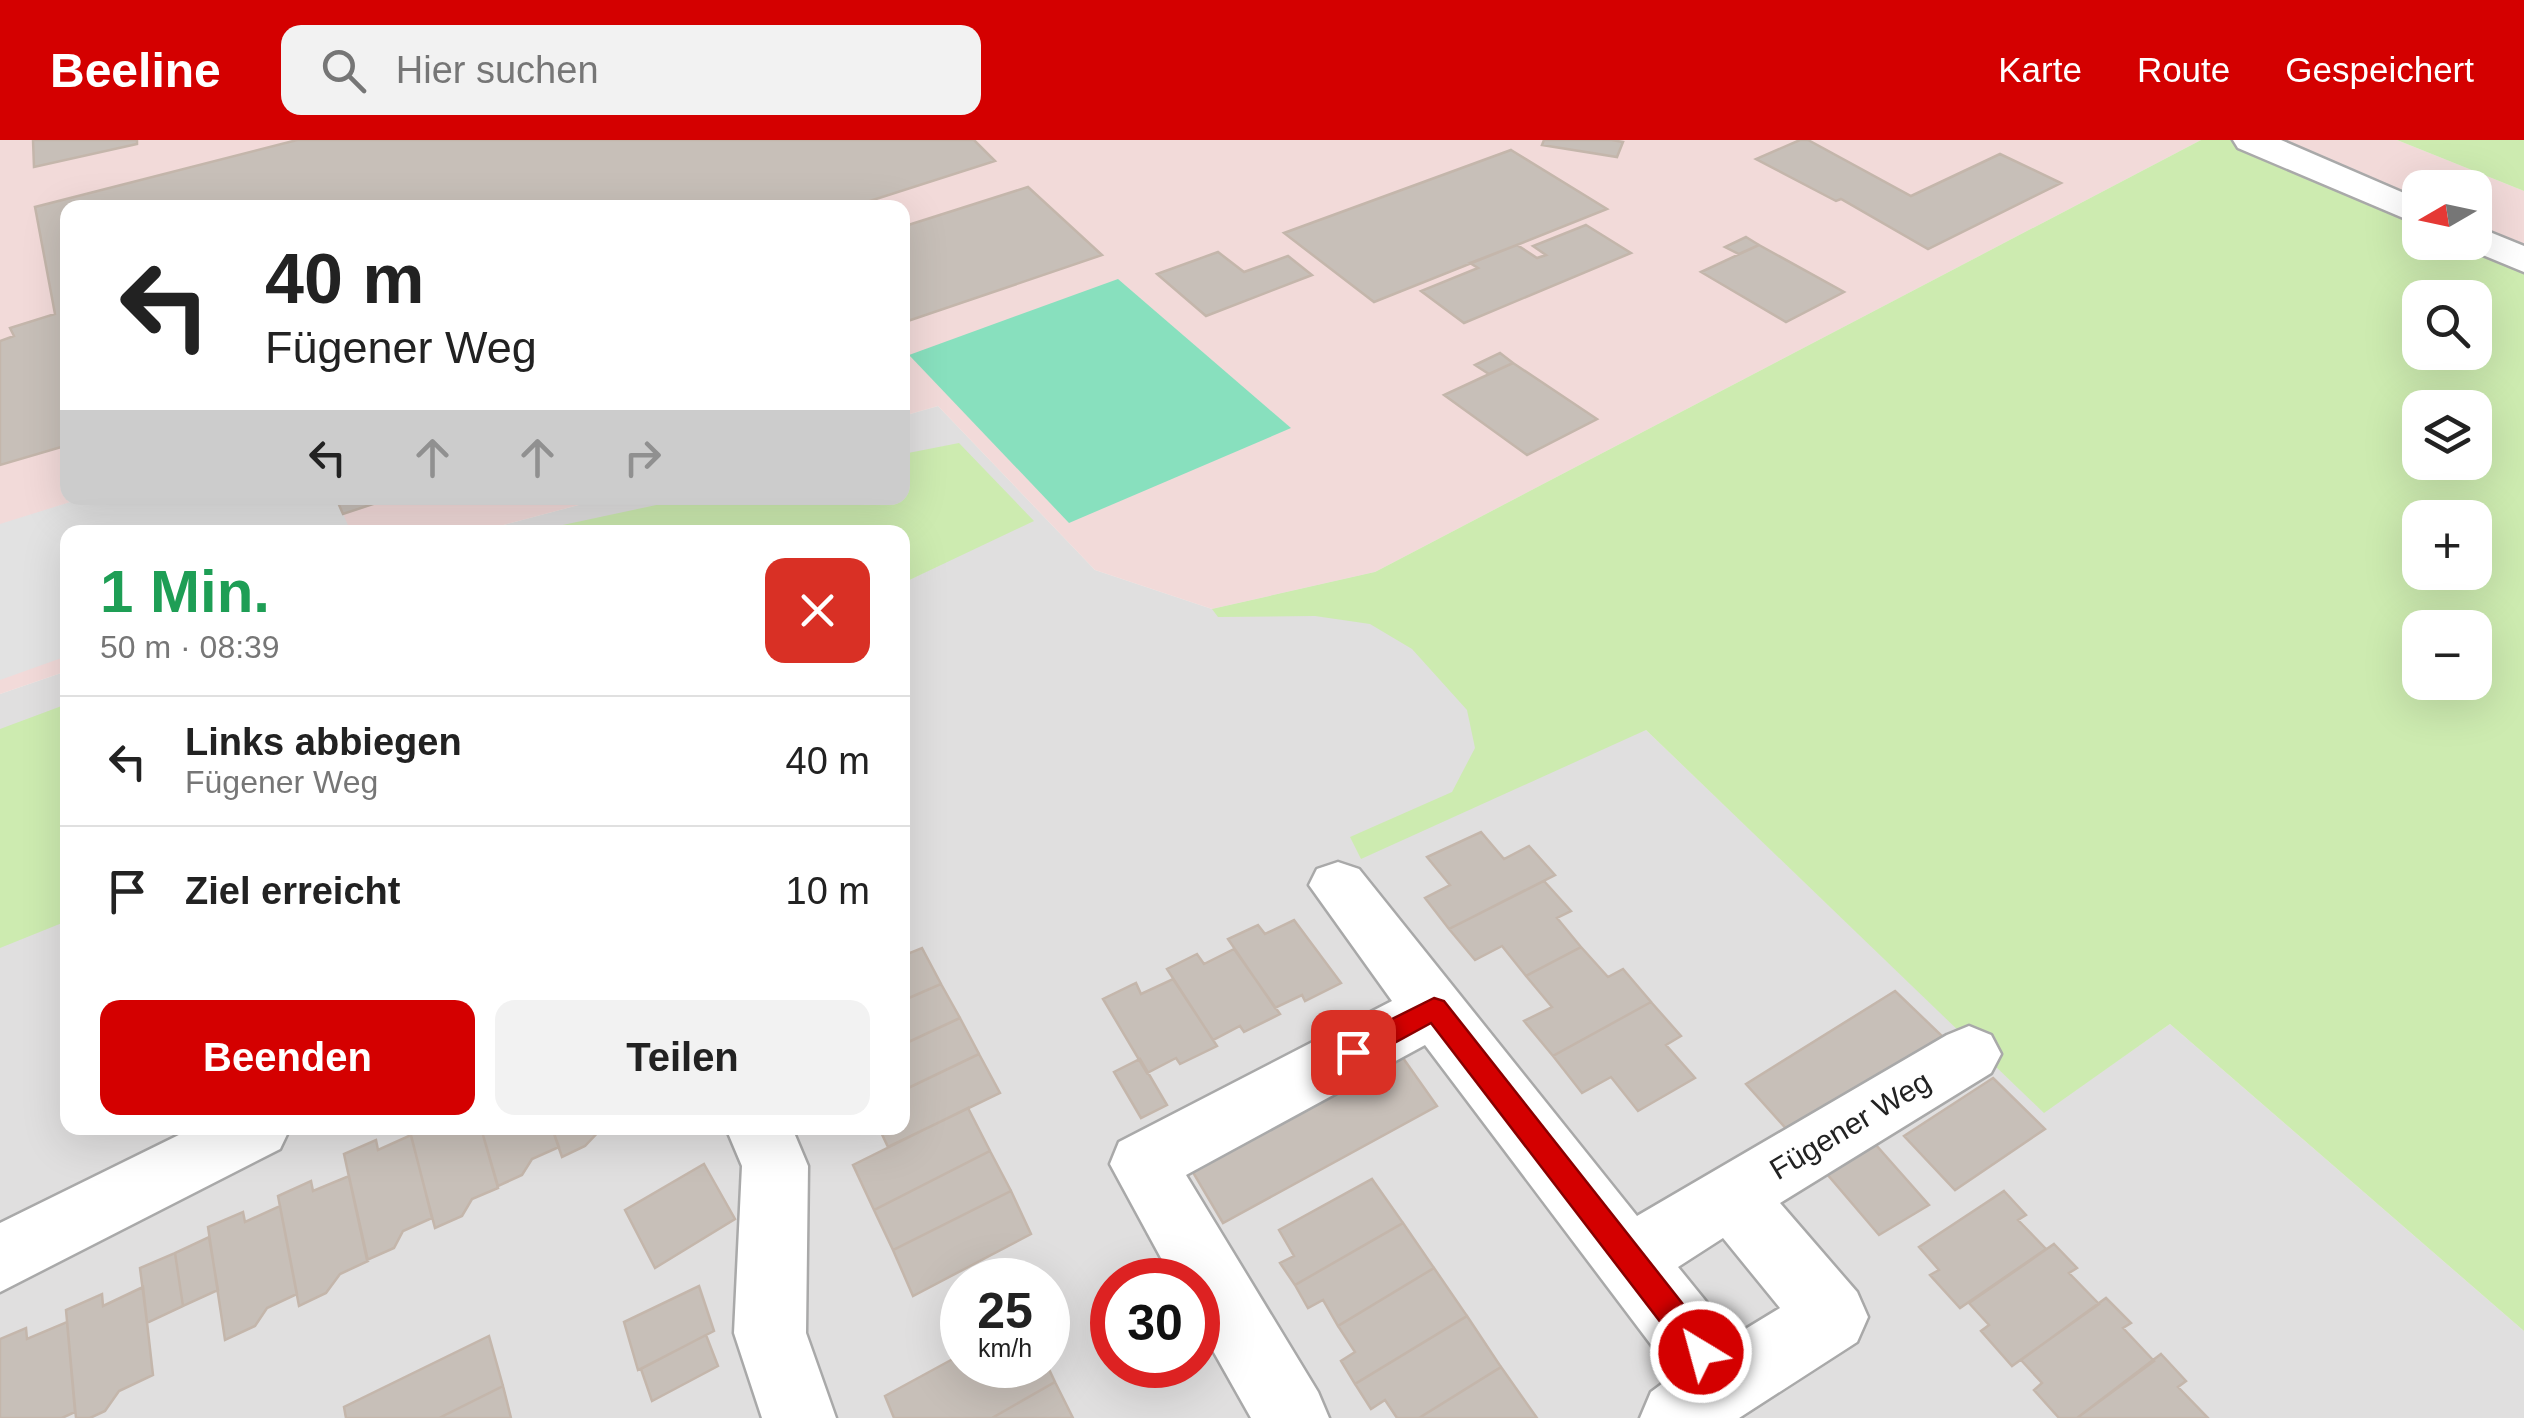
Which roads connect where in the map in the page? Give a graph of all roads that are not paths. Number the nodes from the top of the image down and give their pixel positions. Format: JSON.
{"nodes":[{"id":1,"x":2251,"y":140,"type":"edge"},
{"id":2,"x":2402,"y":206,"type":"edge"},
{"id":3,"x":2492,"y":246,"type":"edge"},
{"id":4,"x":2524,"y":260,"type":"edge"},
{"id":5,"x":1338,"y":885,"type":"dead end"},
{"id":6,"x":1434,"y":1009,"type":"junction"},
{"id":7,"x":1969,"y":1054,"type":"dead end"},
{"id":8,"x":244,"y":1135,"type":"edge"},
{"id":9,"x":762,"y":1135,"type":"edge"},
{"id":10,"x":1732,"y":1196,"type":"junction"},
{"id":11,"x":1630,"y":1258,"type":"junction"},
{"id":12,"x":0,"y":1259,"type":"edge"},
{"id":13,"x":1701,"y":1400,"type":"edge"},
{"id":14,"x":797,"y":1412,"type":"edge"},
{"id":15,"x":1292,"y":1418,"type":"edge"}],
"edges":[{"from":1,"to":2,"type":"street"},
{"from":3,"to":4,"type":"street"},
{"from":5,"to":6,"type":"street","name":"Fügener Weg"},
{"from":6,"to":11,"type":"street","name":"Fügener Weg"},
{"from":6,"to":15,"type":"street"},
{"from":7,"to":10,"type":"street","name":"Fügener Weg"},
{"from":8,"to":12,"type":"street"},
{"from":9,"to":14,"type":"street"},
{"from":10,"to":11,"type":"street","name":"Fügener Weg"},
{"from":10,"to":13,"type":"street","name":"Fügener Weg"},
{"from":11,"to":13,"type":"street","name":"Fügener Weg"}]}
